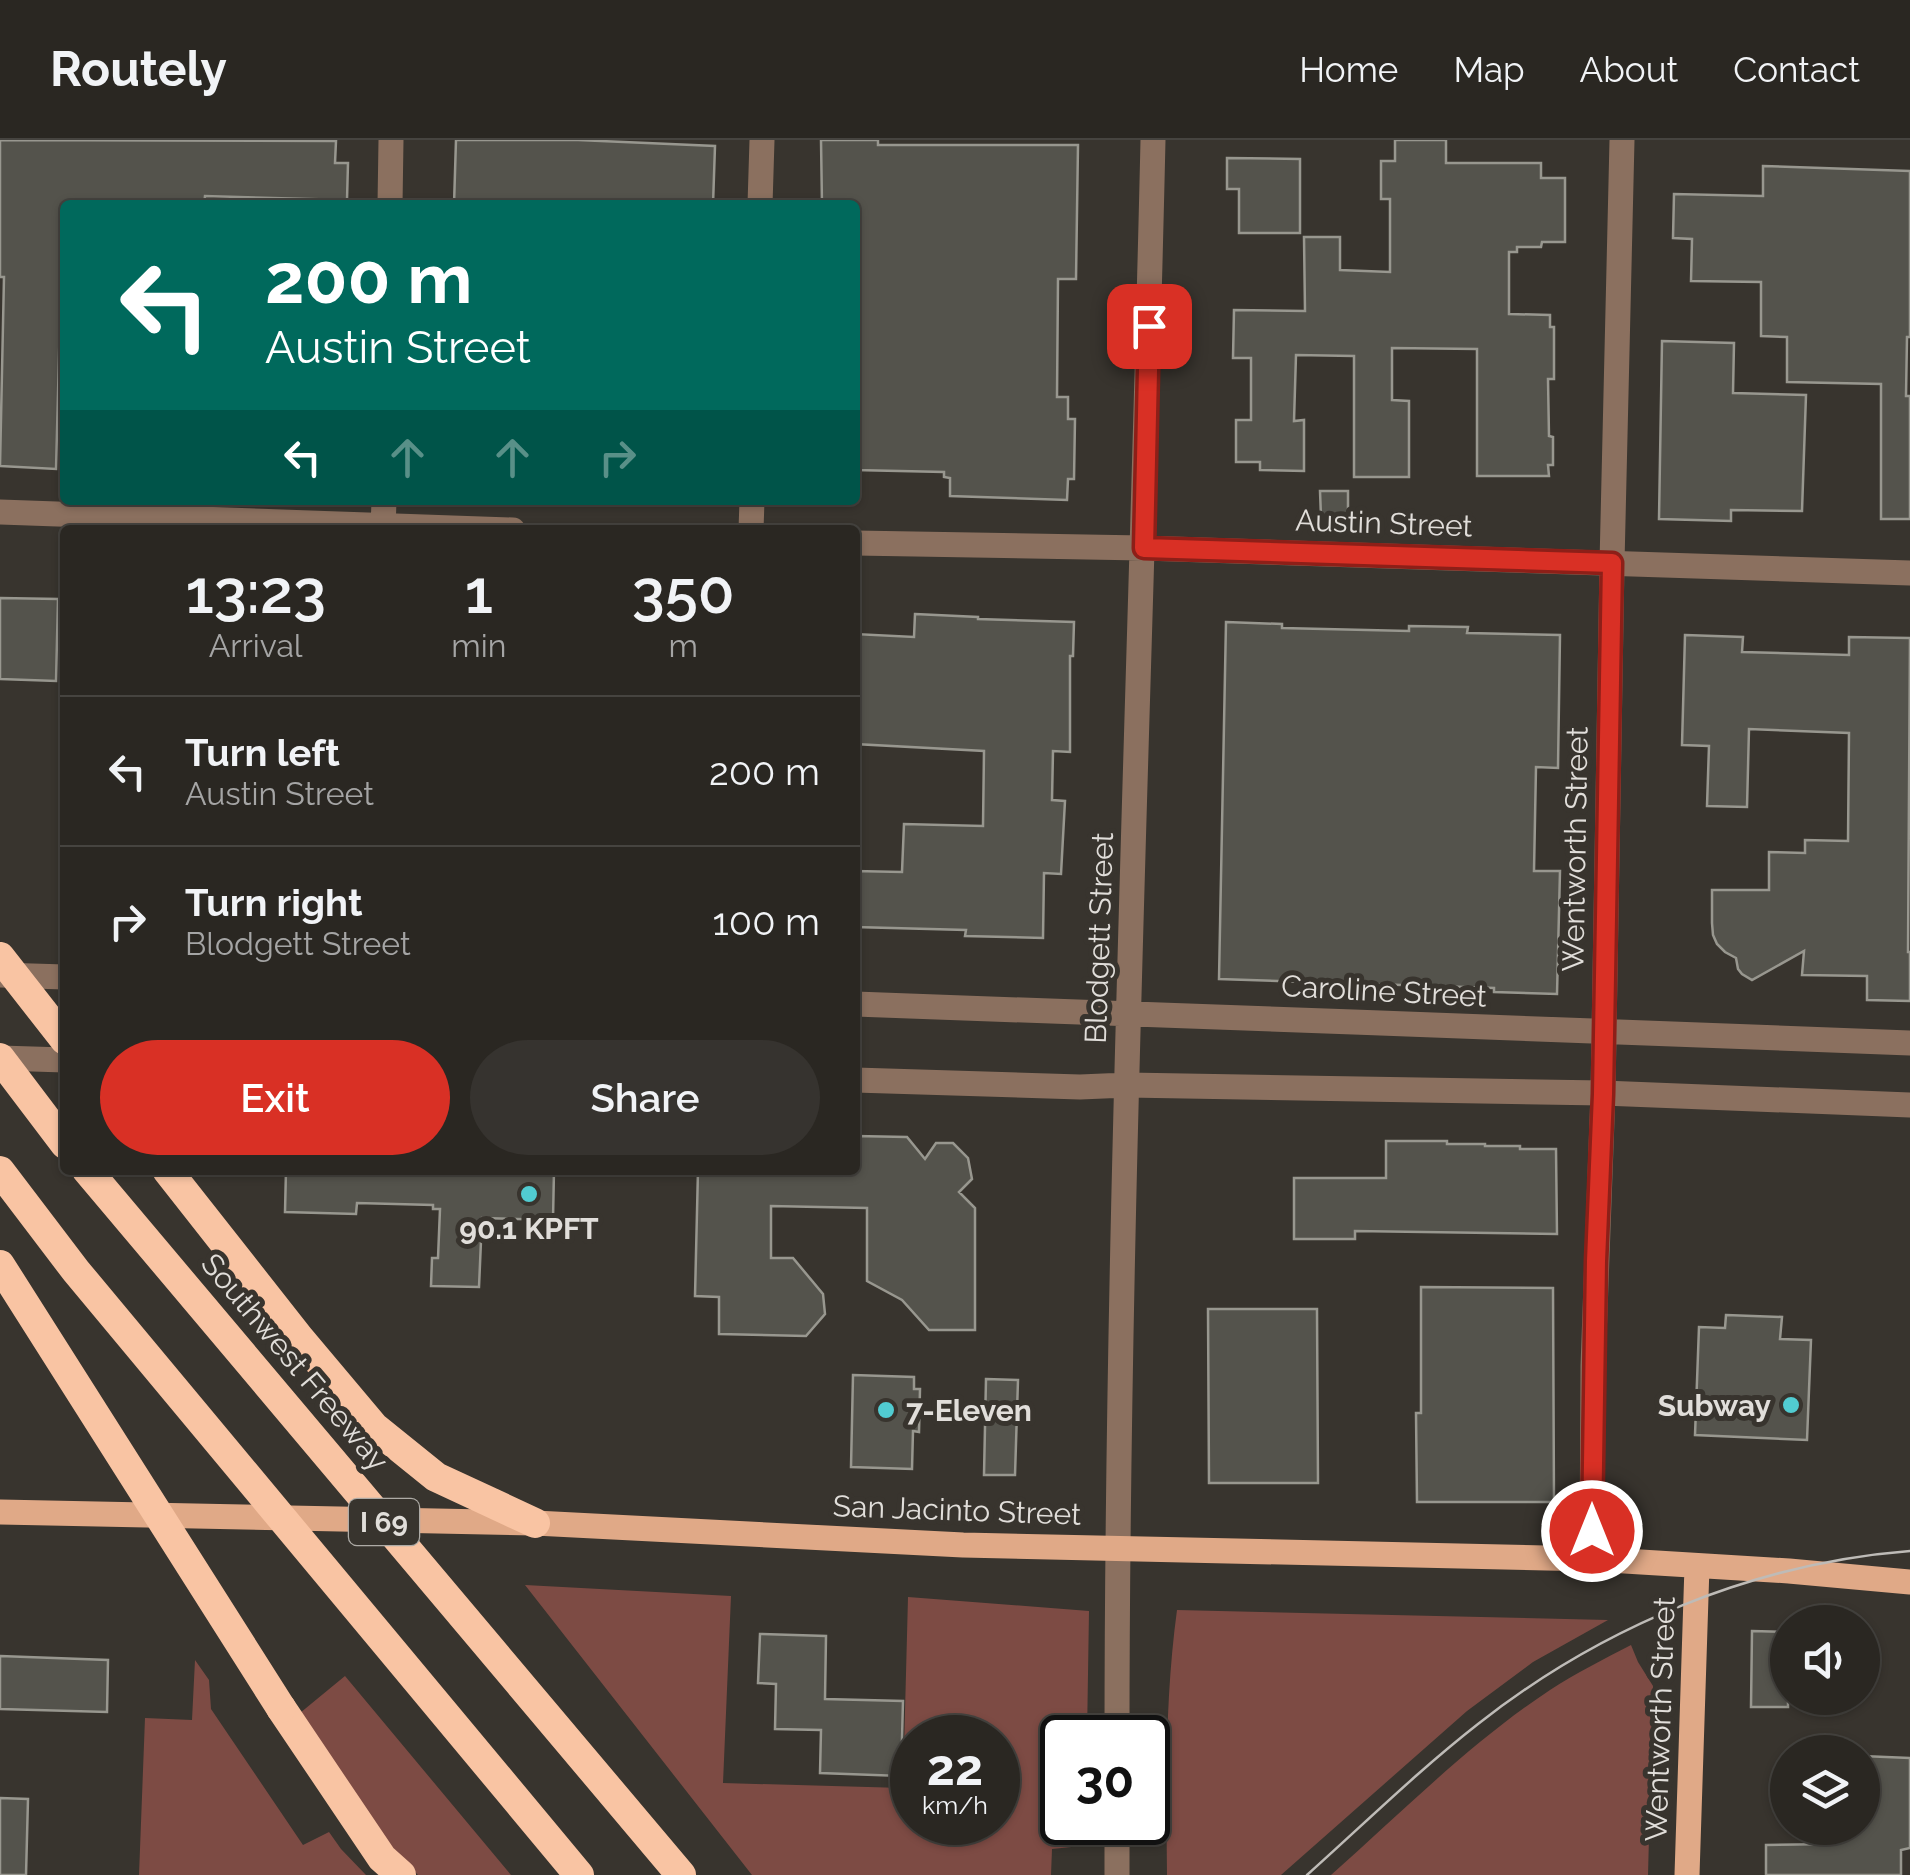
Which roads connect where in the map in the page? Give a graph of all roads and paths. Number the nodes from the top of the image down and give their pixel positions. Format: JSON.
{"nodes":[{"id":1,"x":391,"y":140,"type":"edge"},
{"id":2,"x":762,"y":140,"type":"edge"},
{"id":3,"x":1153,"y":140,"type":"edge"},
{"id":4,"x":1622,"y":140,"type":"edge"},
{"id":5,"x":390,"y":200,"type":"edge"},
{"id":6,"x":760,"y":200,"type":"edge"},
{"id":7,"x":0,"y":512,"type":"edge"},
{"id":8,"x":383,"y":518,"type":"edge"},
{"id":9,"x":459,"y":525,"type":"edge"},
{"id":10,"x":860,"y":542,"type":"edge"},
{"id":11,"x":1144,"y":548,"type":"junction"},
{"id":12,"x":1612,"y":563,"type":"junction"},
{"id":13,"x":1910,"y":573,"type":"edge"},
{"id":14,"x":0,"y":957,"type":"edge"},
{"id":15,"x":0,"y":975,"type":"edge"},
{"id":16,"x":60,"y":977,"type":"edge"},
{"id":17,"x":860,"y":1004,"type":"edge"},
{"id":18,"x":1128,"y":1012,"type":"junction"},
{"id":19,"x":1604,"y":1033,"type":"junction"},
{"id":20,"x":60,"y":1034,"type":"edge"},
{"id":21,"x":1910,"y":1043,"type":"edge"},
{"id":22,"x":0,"y":1058,"type":"edge"},
{"id":23,"x":60,"y":1060,"type":"edge"},
{"id":24,"x":860,"y":1080,"type":"edge"},
{"id":25,"x":1128,"y":1086,"type":"junction"},
{"id":26,"x":1603,"y":1094,"type":"junction"},
{"id":27,"x":1910,"y":1105,"type":"edge"},
{"id":28,"x":60,"y":1137,"type":"edge"},
{"id":29,"x":0,"y":1171,"type":"edge"},
{"id":30,"x":91,"y":1175,"type":"edge"},
{"id":31,"x":171,"y":1175,"type":"edge"},
{"id":32,"x":0,"y":1265,"type":"edge"},
{"id":33,"x":0,"y":1512,"type":"edge"},
{"id":34,"x":535,"y":1522,"type":"junction"},
{"id":35,"x":1118,"y":1548,"type":"junction"},
{"id":36,"x":1592,"y":1559,"type":"junction"},
{"id":37,"x":1697,"y":1566,"type":"junction"},
{"id":38,"x":1910,"y":1582,"type":"edge"},
{"id":39,"x":1117,"y":1715,"type":"edge"},
{"id":40,"x":1117,"y":1845,"type":"edge"},
{"id":41,"x":401,"y":1875,"type":"edge"},
{"id":42,"x":579,"y":1875,"type":"edge"},
{"id":43,"x":681,"y":1875,"type":"edge"},
{"id":44,"x":1117,"y":1875,"type":"edge"},
{"id":45,"x":1687,"y":1875,"type":"edge"}],
"edges":[{"from":1,"to":5,"type":"street"},
{"from":2,"to":6,"type":"street"},
{"from":3,"to":11,"type":"street","name":"Blodgett Street"},
{"from":4,"to":12,"type":"street","name":"Wentworth Street"},
{"from":7,"to":8,"type":"street"},
{"from":8,"to":9,"type":"street"},
{"from":10,"to":11,"type":"street","name":"Austin Street"},
{"from":11,"to":12,"type":"street","name":"Austin Street"},
{"from":11,"to":18,"type":"street","name":"Blodgett Street"},
{"from":12,"to":13,"type":"street","name":"Austin Street"},
{"from":12,"to":19,"type":"street","name":"Wentworth Street"},
{"from":14,"to":20,"type":"highway","bridge":true},
{"from":15,"to":16,"type":"street"},
{"from":17,"to":18,"type":"street","name":"Caroline Street"},
{"from":18,"to":19,"type":"street","name":"Caroline Street"},
{"from":18,"to":25,"type":"street","name":"Blodgett Street"},
{"from":19,"to":21,"type":"street","name":"Caroline Street"},
{"from":19,"to":26,"type":"street","name":"Wentworth Street"},
{"from":22,"to":23,"type":"street"},
{"from":22,"to":28,"type":"highway"},
{"from":24,"to":25,"type":"street"},
{"from":25,"to":26,"type":"street"},
{"from":25,"to":35,"type":"street","name":"Blodgett Street"},
{"from":26,"to":27,"type":"street"},
{"from":26,"to":36,"type":"street","name":"Wentworth Street"},
{"from":29,"to":42,"type":"highway","number":"I 69","bridge":true},
{"from":30,"to":43,"type":"highway","name":"Southwest Freeway","number":"I 69","bridge":true},
{"from":31,"to":34,"type":"highway"},
{"from":32,"to":41,"type":"highway","bridge":true},
{"from":33,"to":34,"type":"main road","name":"San Jacinto Street"},
{"from":34,"to":35,"type":"main road","name":"San Jacinto Street"},
{"from":35,"to":36,"type":"main road","name":"San Jacinto Street"},
{"from":35,"to":39,"type":"street","name":"Blodgett Street"},
{"from":36,"to":37,"type":"main road","name":"San Jacinto Street"},
{"from":37,"to":38,"type":"main road","name":"San Jacinto Street"},
{"from":37,"to":45,"type":"main road","name":"Wentworth Street"},
{"from":40,"to":44,"type":"street"}]}
